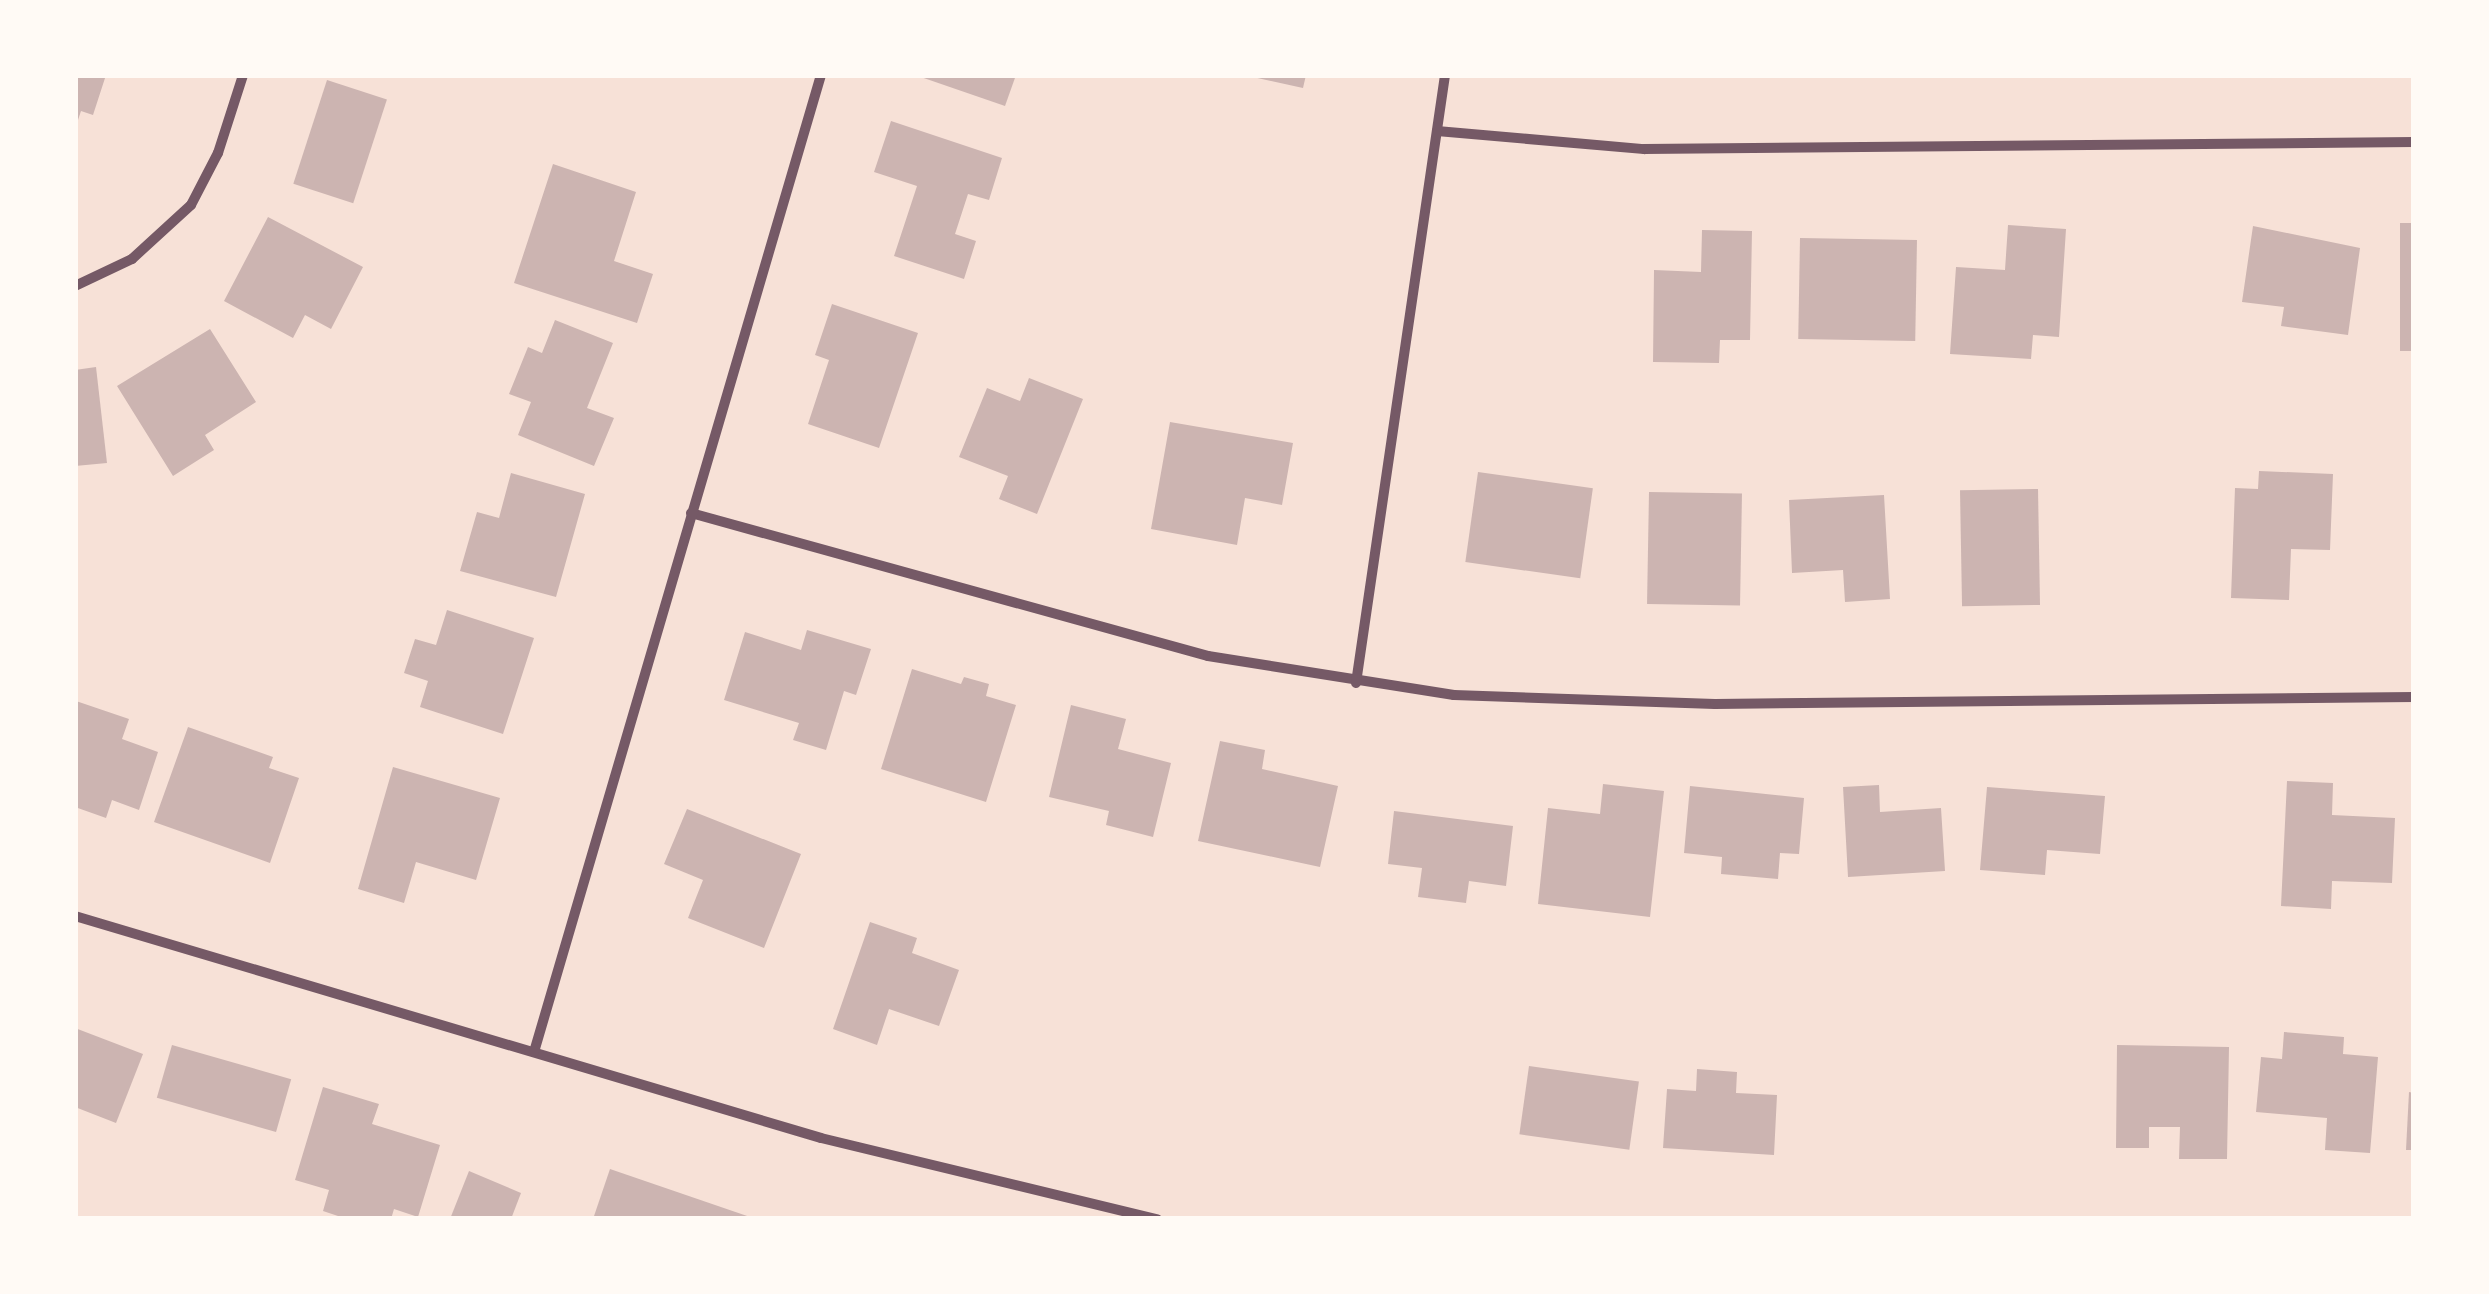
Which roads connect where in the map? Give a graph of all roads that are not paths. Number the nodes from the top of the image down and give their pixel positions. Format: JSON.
{"nodes":[{"id":1,"x":243,"y":75,"type":"edge"},
{"id":2,"x":821,"y":75,"type":"edge"},
{"id":3,"x":1445,"y":75,"type":"edge"},
{"id":4,"x":1437,"y":132,"type":"junction"},
{"id":5,"x":2414,"y":142,"type":"edge"},
{"id":6,"x":75,"y":286,"type":"edge"},
{"id":7,"x":691,"y":513,"type":"junction"},
{"id":8,"x":1356,"y":682,"type":"junction"},
{"id":9,"x":2414,"y":698,"type":"edge"},
{"id":10,"x":75,"y":916,"type":"edge"},
{"id":11,"x":534,"y":1052,"type":"junction"},
{"id":12,"x":1157,"y":1219,"type":"edge"}],
"edges":[{"from":1,"to":6,"type":"street"},
{"from":2,"to":7,"type":"street"},
{"from":3,"to":4,"type":"street"},
{"from":4,"to":5,"type":"street"},
{"from":4,"to":8,"type":"street"},
{"from":7,"to":8,"type":"street"},
{"from":7,"to":11,"type":"street"},
{"from":8,"to":9,"type":"street"},
{"from":10,"to":11,"type":"street"},
{"from":11,"to":12,"type":"street"}]}
